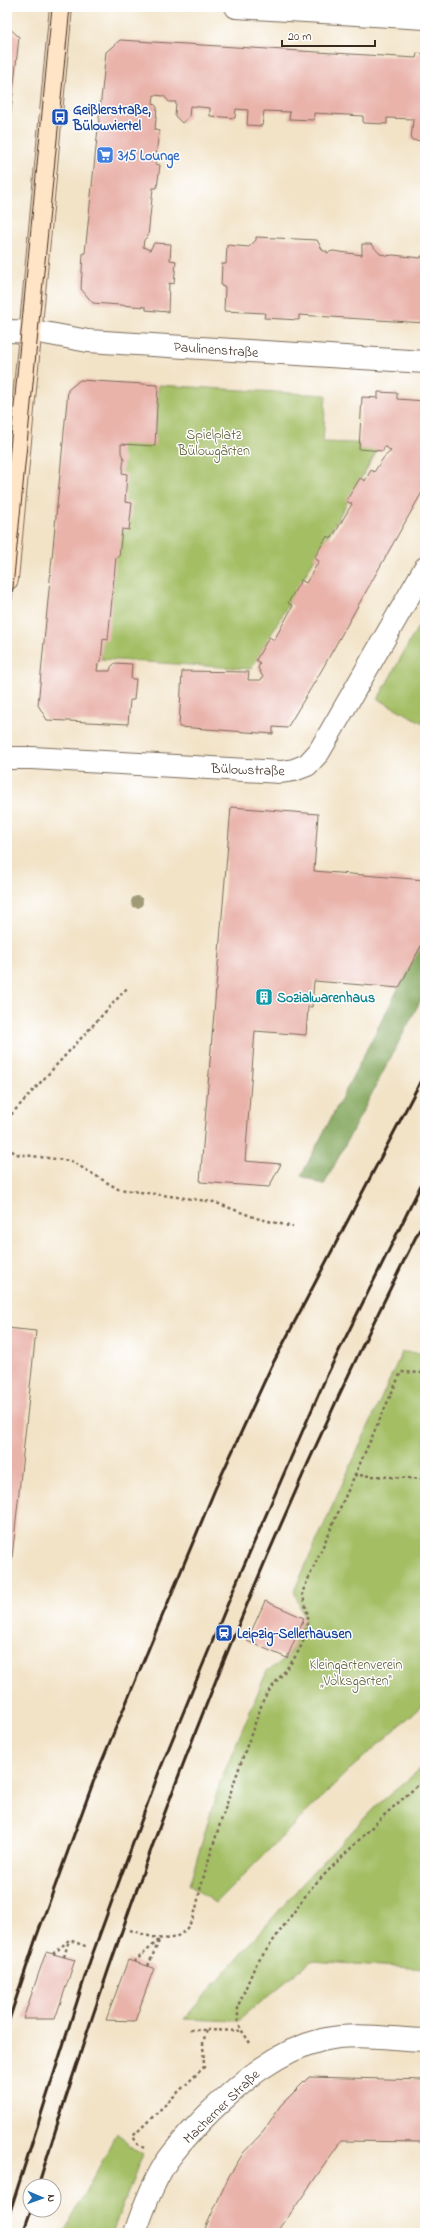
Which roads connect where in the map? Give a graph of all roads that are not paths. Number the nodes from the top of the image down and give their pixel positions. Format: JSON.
{"nodes":[{"id":1,"x":61,"y":7,"type":"edge"},
{"id":2,"x":236,"y":7,"type":"edge"},
{"id":3,"x":425,"y":18,"type":"edge"},
{"id":4,"x":7,"y":331,"type":"edge"},
{"id":5,"x":30,"y":332,"type":"junction"},
{"id":6,"x":425,"y":362,"type":"edge"},
{"id":7,"x":425,"y":568,"type":"edge"},
{"id":8,"x":7,"y":579,"type":"edge"},
{"id":9,"x":7,"y":758,"type":"edge"},
{"id":10,"x":425,"y":2040,"type":"edge"},
{"id":11,"x":135,"y":2233,"type":"edge"}],
"edges":[{"from":1,"to":5,"type":"main road"},
{"from":2,"to":3,"type":"street"},
{"from":4,"to":5,"type":"street","name":"Paulinenstraße"},
{"from":5,"to":6,"type":"street","name":"Paulinenstraße"},
{"from":5,"to":8,"type":"main road"},
{"from":7,"to":9,"type":"street","name":"Bülowstraße"},
{"from":10,"to":11,"type":"street","name":"Macherner Straße"}]}
